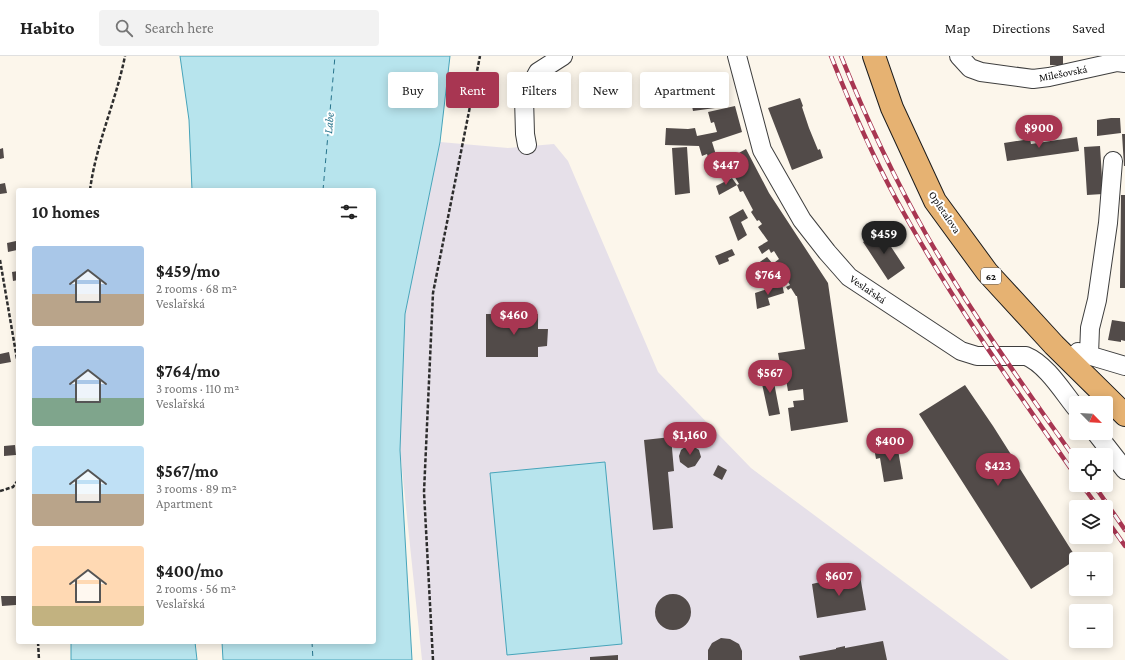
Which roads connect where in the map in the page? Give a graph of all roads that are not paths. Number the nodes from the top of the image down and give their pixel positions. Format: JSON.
{"nodes":[{"id":1,"x":563,"y":56,"type":"edge"},
{"id":2,"x":737,"y":56,"type":"edge"},
{"id":3,"x":874,"y":56,"type":"edge"},
{"id":4,"x":959,"y":56,"type":"edge"},
{"id":5,"x":1125,"y":63,"type":"edge"},
{"id":6,"x":527,"y":145,"type":"dead end"},
{"id":7,"x":1113,"y":161,"type":"dead end"},
{"id":8,"x":1054,"y":345,"type":"junction"},
{"id":9,"x":1089,"y":355,"type":"junction"},
{"id":10,"x":1125,"y":366,"type":"edge"},
{"id":11,"x":1069,"y":399,"type":"edge"},
{"id":12,"x":1125,"y":415,"type":"edge"},
{"id":13,"x":1101,"y":440,"type":"edge"},
{"id":14,"x":1125,"y":470,"type":"edge"}],
"edges":[{"from":1,"to":6,"type":"street"},
{"from":2,"to":11,"type":"street","name":"Veslařská"},
{"from":3,"to":8,"type":"main road","name":"Opletalova","number":"62"},
{"from":4,"to":5,"type":"street","name":"Milešovská"},
{"from":7,"to":9,"type":"street"},
{"from":8,"to":9,"type":"street"},
{"from":8,"to":12,"type":"main road","name":"Opletalova","number":"62"},
{"from":9,"to":10,"type":"street"},
{"from":13,"to":14,"type":"street"}]}
